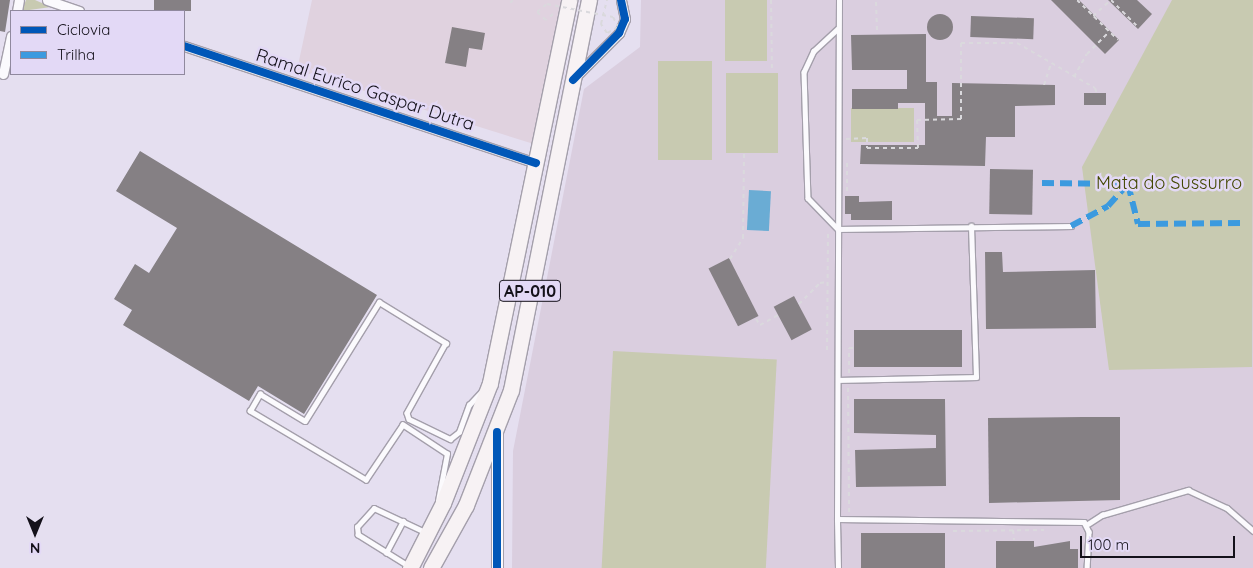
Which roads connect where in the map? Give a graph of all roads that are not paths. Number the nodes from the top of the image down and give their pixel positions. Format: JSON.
{"nodes":[{"id":1,"x":47,"y":0,"type":"edge"},
{"id":2,"x":569,"y":0,"type":"edge"},
{"id":3,"x":589,"y":0,"type":"edge"},
{"id":4,"x":620,"y":0,"type":"edge"},
{"id":5,"x":839,"y":0,"type":"edge"},
{"id":6,"x":66,"y":7,"type":"junction"},
{"id":7,"x":57,"y":10,"type":"edge"},
{"id":8,"x":76,"y":10,"type":"edge"},
{"id":9,"x":838,"y":29,"type":"junction"},
{"id":10,"x":10,"y":41,"type":"edge"},
{"id":11,"x":185,"y":46,"type":"edge"},
{"id":12,"x":10,"y":65,"type":"edge"},
{"id":13,"x":2,"y":77,"type":"edge"},
{"id":14,"x":573,"y":80,"type":"junction"},
{"id":15,"x":536,"y":163,"type":"junction"},
{"id":16,"x":971,"y":226,"type":"junction"},
{"id":17,"x":1071,"y":226,"type":"dead end"},
{"id":18,"x":838,"y":229,"type":"junction"},
{"id":19,"x":838,"y":380,"type":"junction"},
{"id":20,"x":490,"y":383,"type":"junction"},
{"id":21,"x":497,"y":432,"type":"junction"},
{"id":22,"x":440,"y":510,"type":"junction"},
{"id":23,"x":837,"y":519,"type":"junction"},
{"id":24,"x":403,"y":521,"type":"junction"},
{"id":25,"x":1088,"y":524,"type":"junction"},
{"id":26,"x":1253,"y":531,"type":"edge"},
{"id":27,"x":428,"y":534,"type":"junction"},
{"id":28,"x":386,"y":553,"type":"junction"},
{"id":29,"x":410,"y":568,"type":"edge"},
{"id":30,"x":431,"y":568,"type":"edge"},
{"id":31,"x":497,"y":568,"type":"edge"},
{"id":32,"x":838,"y":568,"type":"edge"},
{"id":33,"x":1087,"y":568,"type":"edge"}],
"edges":[{"from":1,"to":6,"type":"street"},
{"from":2,"to":15,"type":"main road","number":"AP-010"},
{"from":3,"to":14,"type":"main road","number":"AP-010"},
{"from":4,"to":14,"type":"street"},
{"from":5,"to":9,"type":"lane"},
{"from":6,"to":7,"type":"street"},
{"from":6,"to":8,"type":"street"},
{"from":9,"to":18,"type":"lane"},
{"from":9,"to":18,"type":"lane"},
{"from":10,"to":13,"type":"street"},
{"from":11,"to":15,"type":"street","name":"Ramal Eurico Gaspar Dutra"},
{"from":12,"to":13,"type":"street"},
{"from":14,"to":21,"type":"main road","number":"AP-010"},
{"from":15,"to":20,"type":"main road","number":"AP-010"},
{"from":16,"to":17,"type":"lane"},
{"from":16,"to":18,"type":"lane"},
{"from":16,"to":19,"type":"lane"},
{"from":18,"to":19,"type":"lane"},
{"from":19,"to":23,"type":"lane"},
{"from":20,"to":22,"type":"main road","number":"AP-010"},
{"from":20,"to":22,"type":"lane"},
{"from":21,"to":30,"type":"main road","number":"AP-010"},
{"from":21,"to":31,"type":"street"},
{"from":22,"to":27,"type":"main road","number":"AP-010"},
{"from":23,"to":25,"type":"lane"},
{"from":23,"to":32,"type":"lane"},
{"from":24,"to":27,"type":"lane"},
{"from":24,"to":28,"type":"lane"},
{"from":24,"to":28,"type":"lane"},
{"from":25,"to":26,"type":"lane"},
{"from":25,"to":33,"type":"lane"},
{"from":27,"to":29,"type":"main road","number":"AP-010"},
{"from":28,"to":29,"type":"lane"}]}
